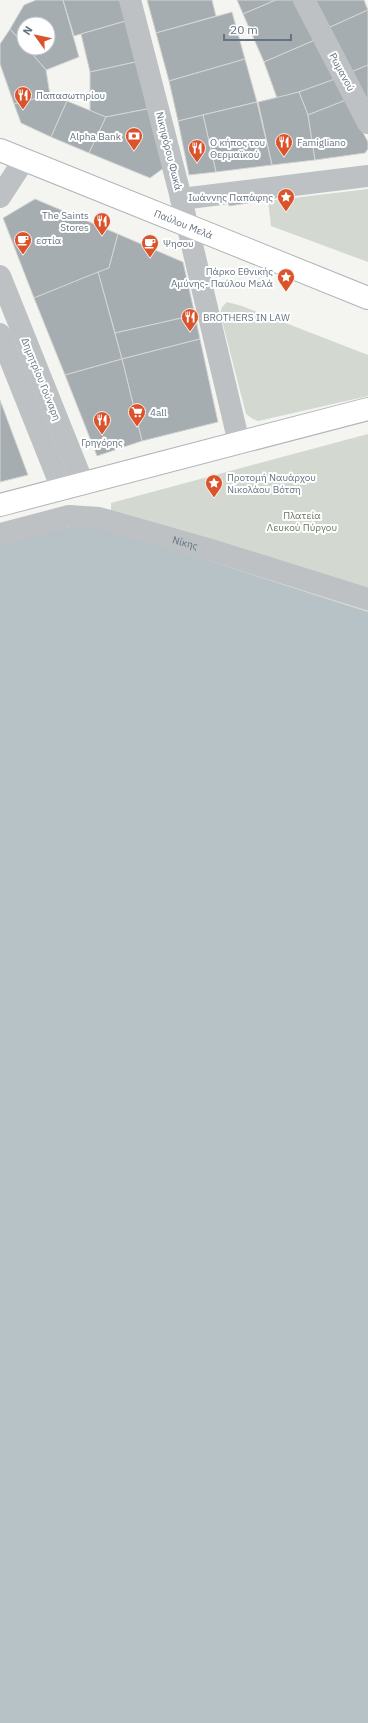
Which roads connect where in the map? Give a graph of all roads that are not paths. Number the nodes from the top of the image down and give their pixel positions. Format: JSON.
{"nodes":[{"id":1,"x":130,"y":0,"type":"edge"},
{"id":2,"x":304,"y":0,"type":"edge"},
{"id":3,"x":368,"y":123,"type":"edge"},
{"id":4,"x":0,"y":150,"type":"edge"},
{"id":5,"x":24,"y":160,"type":"junction"},
{"id":6,"x":368,"y":176,"type":"edge"},
{"id":7,"x":0,"y":197,"type":"edge"},
{"id":8,"x":181,"y":199,"type":"junction"},
{"id":9,"x":187,"y":226,"type":"junction"},
{"id":10,"x":0,"y":276,"type":"edge"},
{"id":11,"x":368,"y":298,"type":"edge"},
{"id":12,"x":0,"y":334,"type":"edge"},
{"id":13,"x":368,"y":409,"type":"edge"},
{"id":14,"x":239,"y":443,"type":"junction"},
{"id":15,"x":72,"y":486,"type":"junction"},
{"id":16,"x":0,"y":505,"type":"edge"},
{"id":17,"x":0,"y":534,"type":"edge"},
{"id":18,"x":368,"y":599,"type":"edge"}],
"edges":[{"from":1,"to":8,"type":"street","name":"Νικηφόρου Φωκά"},
{"from":2,"to":3,"type":"street","name":"Ρωμανού"},
{"from":4,"to":5,"type":"main road","name":"Παύλου Μελά"},
{"from":5,"to":7,"type":"street"},
{"from":5,"to":9,"type":"main road","name":"Παύλου Μελά"},
{"from":6,"to":8,"type":"street"},
{"from":8,"to":9,"type":"street","name":"Νικηφόρου Φωκά"},
{"from":9,"to":11,"type":"main road","name":"Παύλου Μελά"},
{"from":9,"to":14,"type":"street","name":"Νικηφόρου Φωκά"},
{"from":10,"to":15,"type":"street","name":"Δημητρίου Γούναρη"},
{"from":12,"to":15,"type":"street"},
{"from":13,"to":14,"type":"main road"},
{"from":14,"to":15,"type":"main road"},
{"from":15,"to":16,"type":"main road"},
{"from":17,"to":18,"type":"street","name":"Νίκης"}]}
